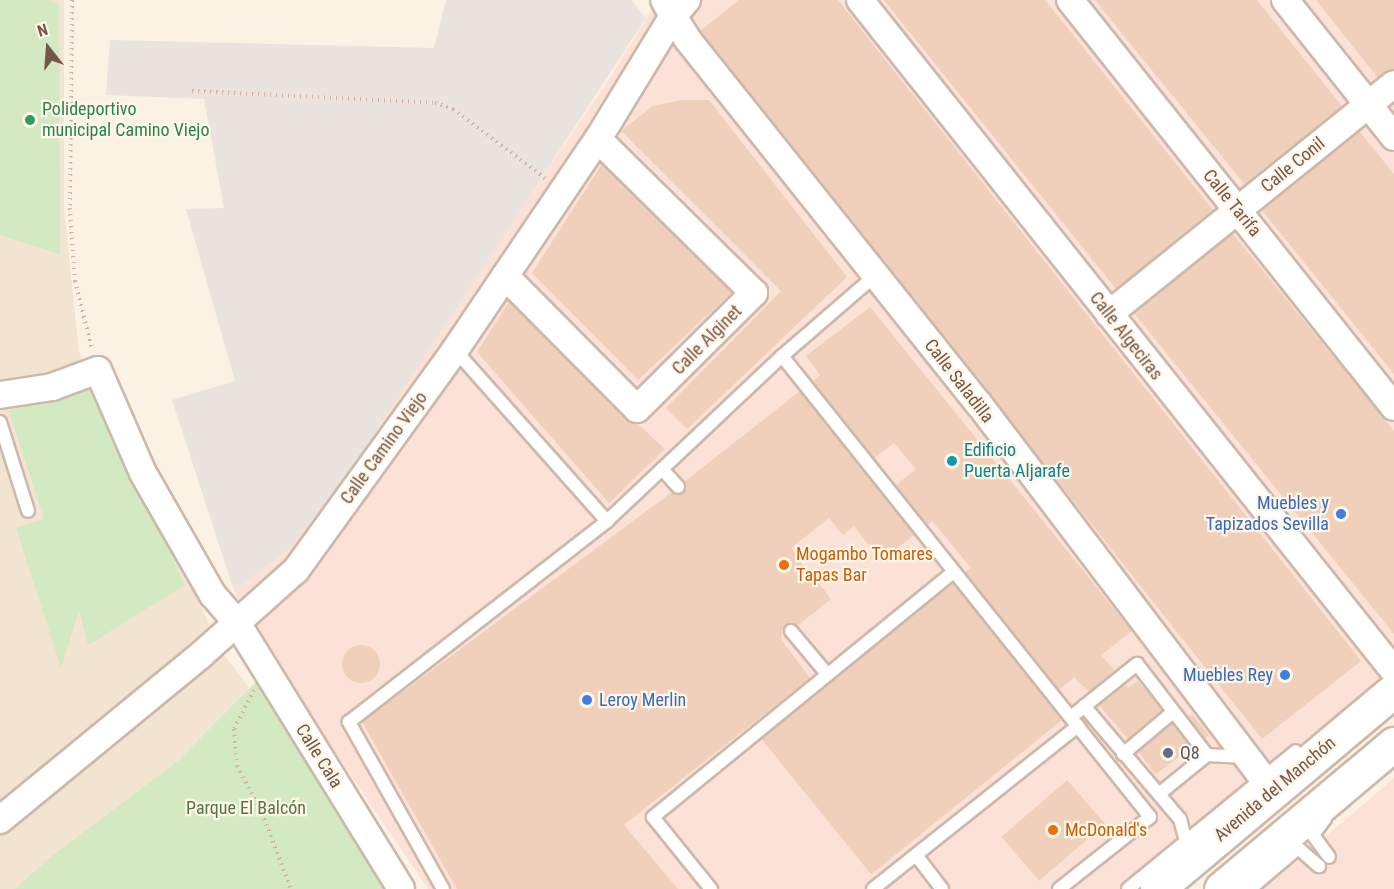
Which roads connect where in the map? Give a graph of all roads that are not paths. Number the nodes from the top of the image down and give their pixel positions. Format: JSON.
{"nodes":[{"id":1,"x":860,"y":0,"type":"edge"},
{"id":2,"x":1070,"y":0,"type":"edge"},
{"id":3,"x":1286,"y":0,"type":"edge"},
{"id":4,"x":675,"y":5,"type":"edge"},
{"id":5,"x":1394,"y":84,"type":"edge"},
{"id":6,"x":1368,"y":105,"type":"junction"},
{"id":7,"x":1394,"y":137,"type":"edge"},
{"id":8,"x":598,"y":139,"type":"junction"},
{"id":9,"x":1237,"y":210,"type":"junction"},
{"id":10,"x":876,"y":275,"type":"junction"},
{"id":11,"x":505,"y":276,"type":"junction"},
{"id":12,"x":1108,"y":314,"type":"junction"},
{"id":13,"x":455,"y":350,"type":"junction"},
{"id":14,"x":782,"y":356,"type":"junction"},
{"id":15,"x":0,"y":395,"type":"edge"},
{"id":16,"x":1394,"y":407,"type":"edge"},
{"id":17,"x":0,"y":422,"type":"edge"},
{"id":18,"x":662,"y":469,"type":"junction"},
{"id":19,"x":678,"y":487,"type":"dead end"},
{"id":20,"x":28,"y":511,"type":"dead end"},
{"id":21,"x":607,"y":521,"type":"junction"},
{"id":22,"x":953,"y":572,"type":"junction"},
{"id":23,"x":237,"y":623,"type":"junction"},
{"id":24,"x":791,"y":631,"type":"dead end"},
{"id":25,"x":827,"y":674,"type":"junction"},
{"id":26,"x":1391,"y":678,"type":"edge"},
{"id":27,"x":1084,"y":706,"type":"junction"},
{"id":28,"x":1173,"y":712,"type":"junction"},
{"id":29,"x":1074,"y":721,"type":"junction"},
{"id":30,"x":1306,"y":743,"type":"dead end"},
{"id":31,"x":1123,"y":754,"type":"junction"},
{"id":32,"x":1207,"y":755,"type":"junction"},
{"id":33,"x":1393,"y":756,"type":"edge"},
{"id":34,"x":1246,"y":757,"type":"junction"},
{"id":35,"x":1373,"y":780,"type":"dead end"},
{"id":36,"x":1268,"y":785,"type":"junction"},
{"id":37,"x":1163,"y":799,"type":"junction"},
{"id":38,"x":1150,"y":817,"type":"junction"},
{"id":39,"x":0,"y":820,"type":"edge"},
{"id":40,"x":1186,"y":841,"type":"junction"},
{"id":41,"x":916,"y":855,"type":"junction"},
{"id":42,"x":1329,"y":857,"type":"dead end"},
{"id":43,"x":1319,"y":866,"type":"dead end"},
{"id":44,"x":401,"y":889,"type":"edge"},
{"id":45,"x":443,"y":889,"type":"edge"},
{"id":46,"x":711,"y":889,"type":"edge"},
{"id":47,"x":873,"y":889,"type":"edge"},
{"id":48,"x":942,"y":889,"type":"edge"},
{"id":49,"x":1059,"y":889,"type":"edge"},
{"id":50,"x":1128,"y":889,"type":"edge"},
{"id":51,"x":1157,"y":889,"type":"edge"},
{"id":52,"x":1221,"y":889,"type":"edge"},
{"id":53,"x":1250,"y":889,"type":"edge"}],
"edges":[{"from":1,"to":12,"type":"street","name":"Calle Algeciras"},
{"from":2,"to":9,"type":"street","name":"Calle Tarifa"},
{"from":3,"to":6,"type":"street"},
{"from":4,"to":8,"type":"street","name":"Calle Camino Viejo"},
{"from":4,"to":10,"type":"street","name":"Calle Saladilla"},
{"from":5,"to":6,"type":"street","name":"Calle Conil"},
{"from":6,"to":7,"type":"street"},
{"from":6,"to":9,"type":"street","name":"Calle Conil"},
{"from":8,"to":11,"type":"street","name":"Calle Camino Viejo"},
{"from":8,"to":11,"type":"street","name":"Calle Alginet"},
{"from":9,"to":12,"type":"street","name":"Calle Conil"},
{"from":9,"to":16,"type":"street","name":"Calle Tarifa"},
{"from":10,"to":14,"type":"lane"},
{"from":10,"to":34,"type":"street","name":"Calle Saladilla"},
{"from":11,"to":13,"type":"street","name":"Calle Camino Viejo"},
{"from":12,"to":26,"type":"street","name":"Calle Algeciras"},
{"from":13,"to":21,"type":"lane"},
{"from":13,"to":23,"type":"street","name":"Calle Camino Viejo"},
{"from":14,"to":18,"type":"lane"},
{"from":14,"to":22,"type":"lane"},
{"from":15,"to":23,"type":"street","name":"Calle Cala"},
{"from":17,"to":20,"type":"lane"},
{"from":18,"to":19,"type":"lane"},
{"from":18,"to":21,"type":"lane"},
{"from":21,"to":45,"type":"lane"},
{"from":22,"to":25,"type":"lane"},
{"from":22,"to":29,"type":"lane"},
{"from":23,"to":39,"type":"street","name":"Calle Camino Viejo"},
{"from":23,"to":44,"type":"street","name":"Calle Cala"},
{"from":24,"to":25,"type":"lane"},
{"from":25,"to":46,"type":"lane"},
{"from":26,"to":36,"type":"main road","name":"Avenida del Manchón"},
{"from":27,"to":28,"type":"lane"},
{"from":27,"to":29,"type":"lane"},
{"from":27,"to":31,"type":"lane"},
{"from":28,"to":31,"type":"lane"},
{"from":28,"to":32,"type":"lane"},
{"from":29,"to":38,"type":"lane"},
{"from":29,"to":41,"type":"lane"},
{"from":30,"to":36,"type":"lane"},
{"from":31,"to":37,"type":"lane"},
{"from":32,"to":34,"type":"lane"},
{"from":32,"to":37,"type":"lane"},
{"from":33,"to":52,"type":"main road"},
{"from":34,"to":36,"type":"street","name":"Calle Saladilla"},
{"from":35,"to":42,"type":"lane"},
{"from":36,"to":40,"type":"lane"},
{"from":36,"to":51,"type":"main road","name":"Avenida del Manchón"},
{"from":37,"to":38,"type":"lane"},
{"from":37,"to":40,"type":"lane"},
{"from":38,"to":49,"type":"lane"},
{"from":40,"to":50,"type":"lane"},
{"from":41,"to":47,"type":"lane"},
{"from":41,"to":48,"type":"lane"},
{"from":43,"to":53,"type":"lane"}]}
